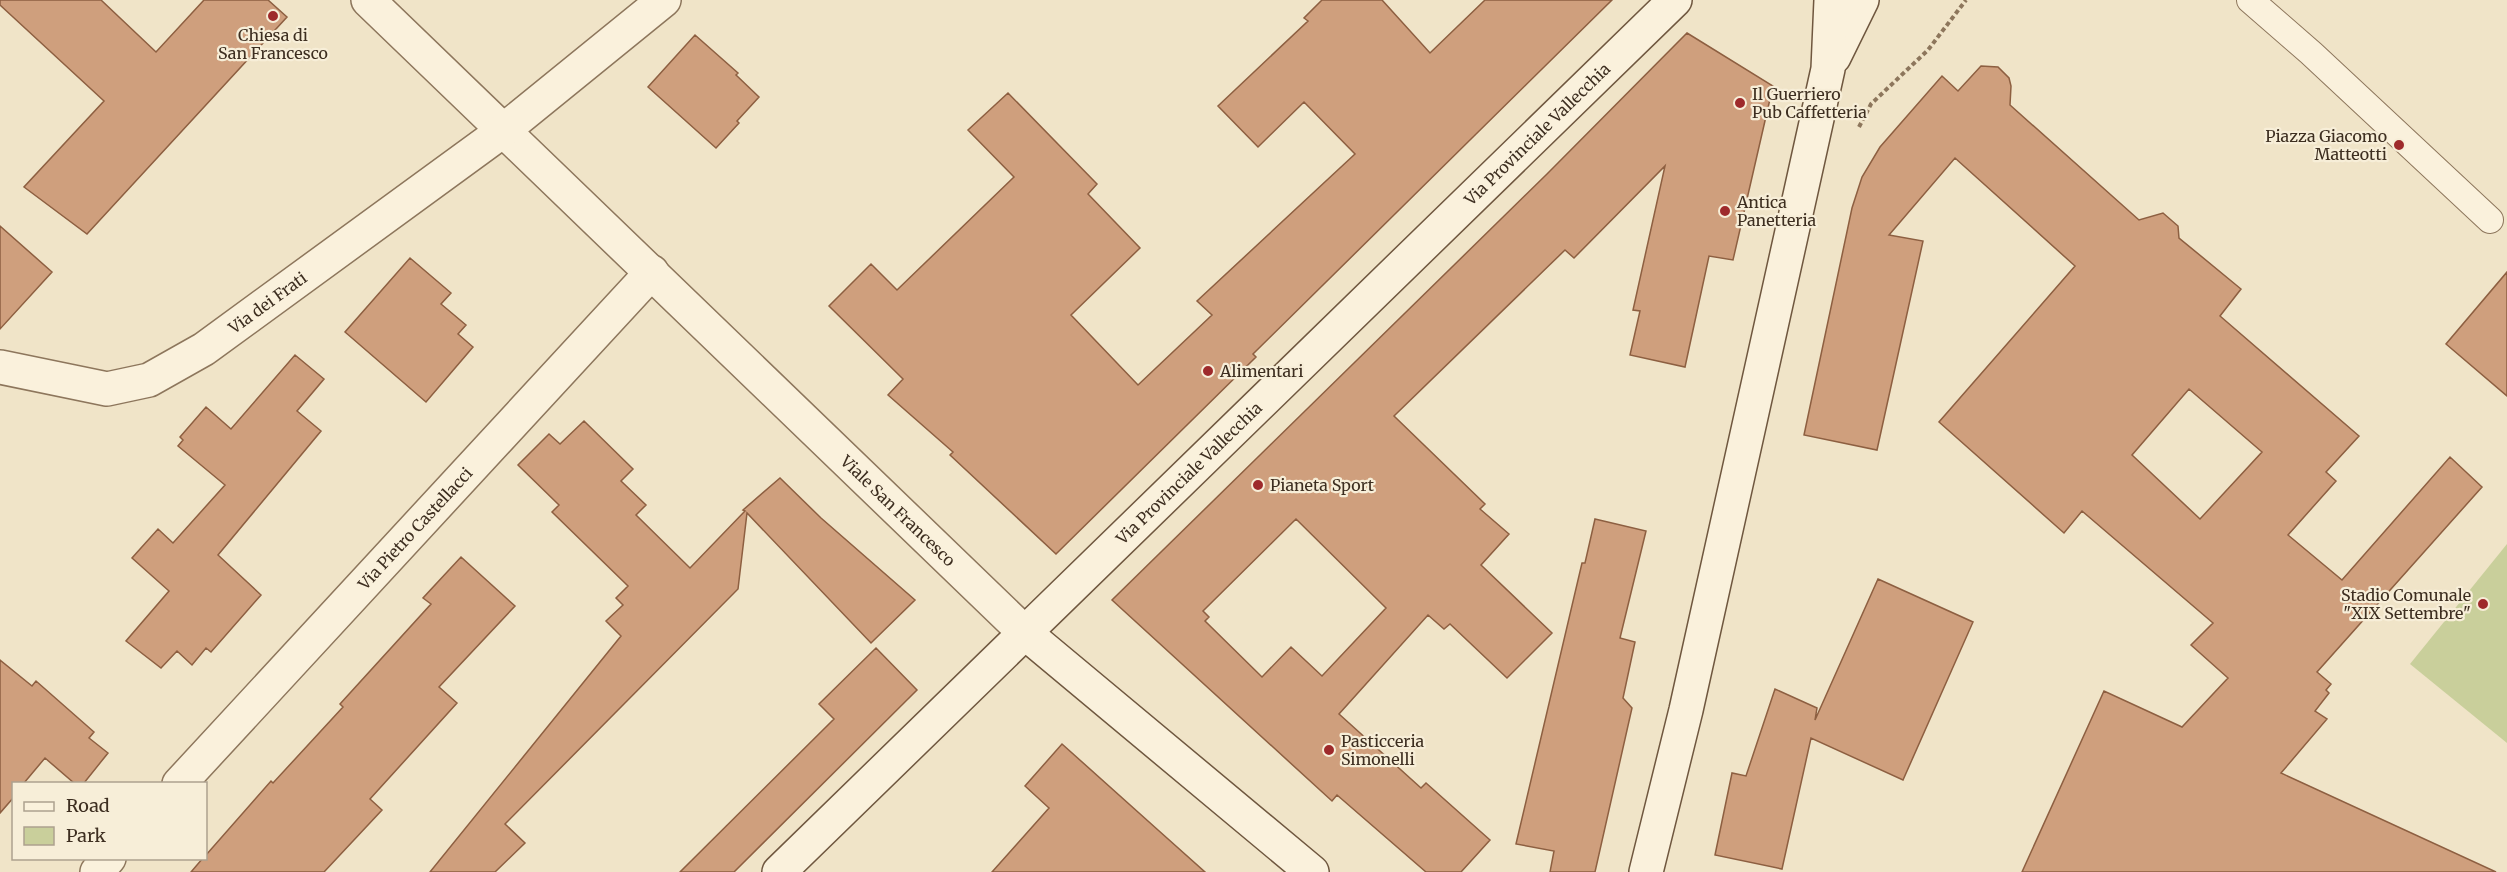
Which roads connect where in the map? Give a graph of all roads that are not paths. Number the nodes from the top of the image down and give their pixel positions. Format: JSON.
{"nodes":[{"id":1,"x":368,"y":0,"type":"edge"},
{"id":2,"x":664,"y":0,"type":"edge"},
{"id":3,"x":1676,"y":0,"type":"edge"},
{"id":4,"x":1831,"y":0,"type":"edge"},
{"id":5,"x":1862,"y":0,"type":"edge"},
{"id":6,"x":2250,"y":0,"type":"edge"},
{"id":7,"x":1828,"y":69,"type":"junction"},
{"id":8,"x":504,"y":130,"type":"junction"},
{"id":9,"x":2490,"y":220,"type":"dead end"},
{"id":10,"x":652,"y":273,"type":"junction"},
{"id":11,"x":0,"y":367,"type":"edge"},
{"id":12,"x":1024,"y":632,"type":"junction"},
{"id":13,"x":180,"y":782,"type":"edge"},
{"id":14,"x":107,"y":860,"type":"edge"},
{"id":15,"x":97,"y":872,"type":"edge"},
{"id":16,"x":779,"y":872,"type":"edge"},
{"id":17,"x":1312,"y":872,"type":"edge"},
{"id":18,"x":1646,"y":872,"type":"edge"}],
"edges":[{"from":1,"to":8,"type":"main road","name":"Viale San Francesco"},
{"from":2,"to":8,"type":"main road","name":"Via dei Frati"},
{"from":3,"to":12,"type":"main road","name":"Via Provinciale Vallecchia"},
{"from":4,"to":7,"type":"main road"},
{"from":5,"to":7,"type":"main road"},
{"from":6,"to":9,"type":"lane"},
{"from":7,"to":18,"type":"main road"},
{"from":8,"to":10,"type":"main road","name":"Viale San Francesco"},
{"from":8,"to":11,"type":"main road","name":"Via dei Frati"},
{"from":10,"to":12,"type":"main road","name":"Viale San Francesco"},
{"from":10,"to":13,"type":"main road","name":"Via Pietro Castellacci"},
{"from":12,"to":16,"type":"main road","name":"Via Provinciale Vallecchia"},
{"from":12,"to":17,"type":"main road","name":"Viale San Francesco"},
{"from":14,"to":15,"type":"main road"}]}
